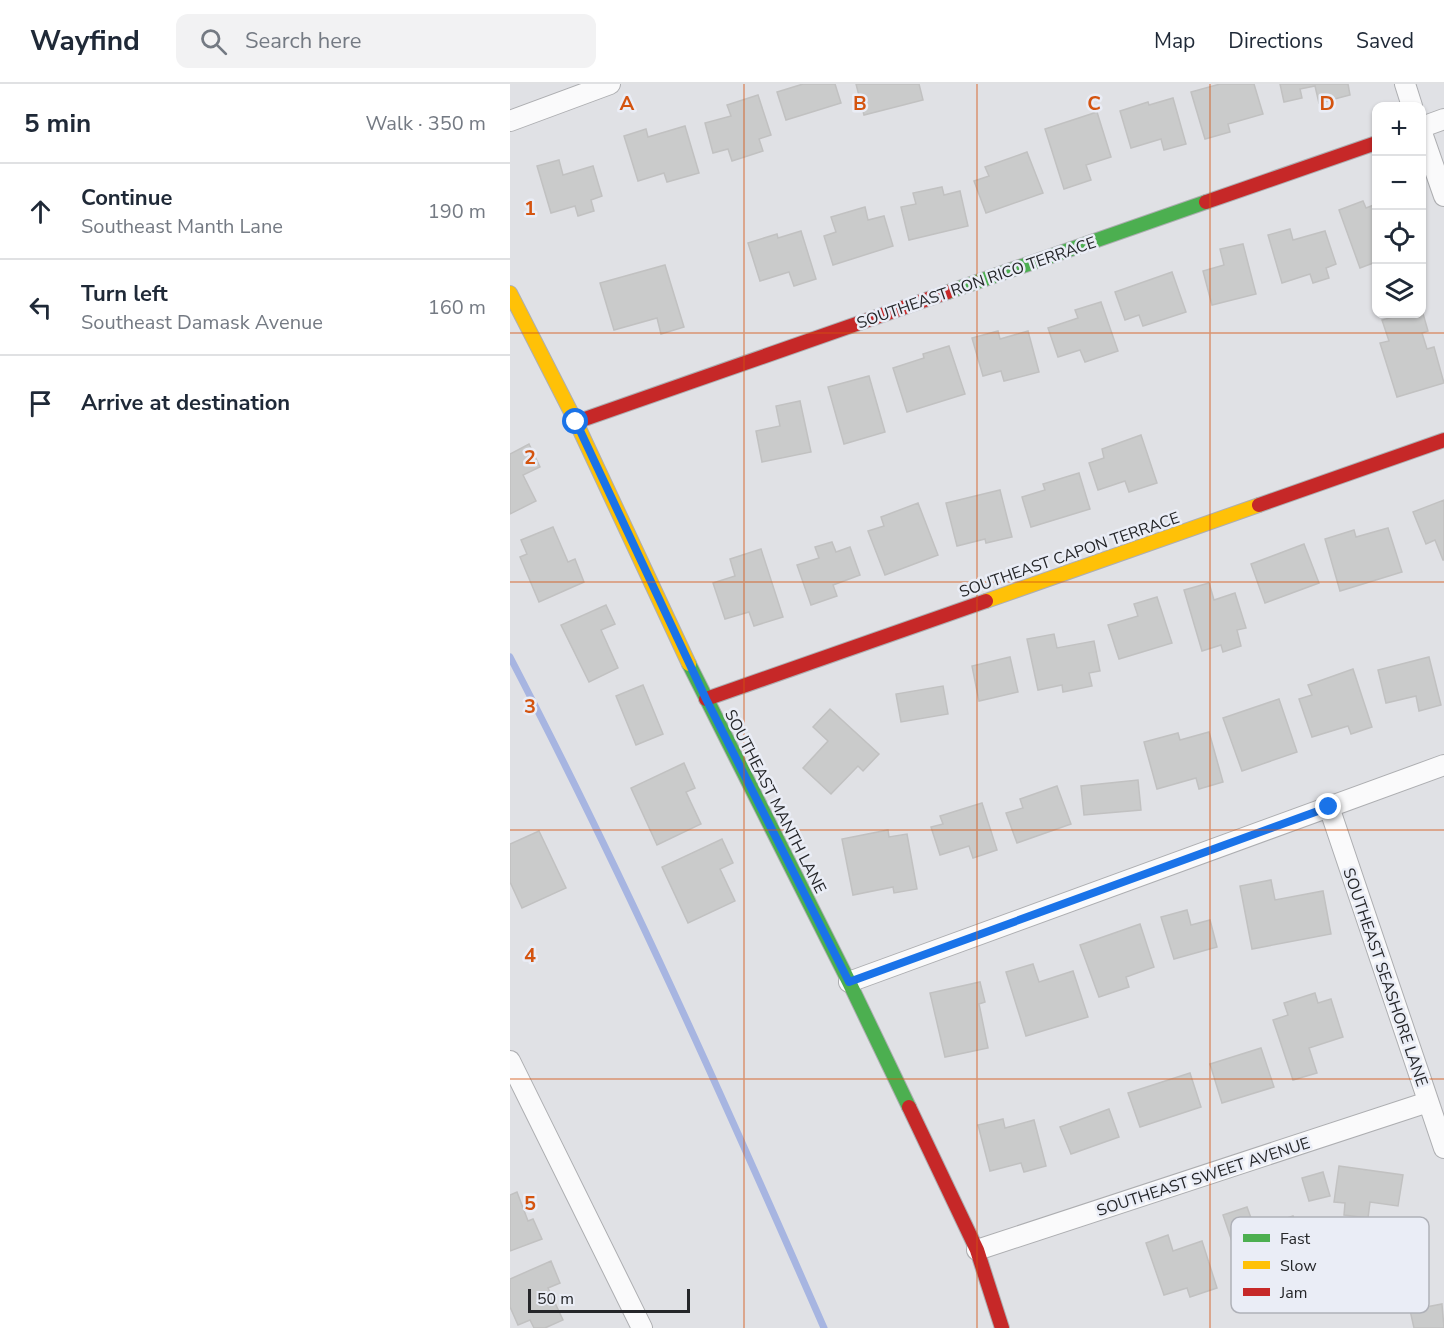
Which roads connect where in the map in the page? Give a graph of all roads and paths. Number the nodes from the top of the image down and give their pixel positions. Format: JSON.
{"nodes":[{"id":1,"x":610,"y":84,"type":"edge"},
{"id":2,"x":1405,"y":84,"type":"edge"},
{"id":3,"x":1411,"y":102,"type":"edge"},
{"id":4,"x":1444,"y":119,"type":"edge"},
{"id":5,"x":510,"y":121,"type":"edge"},
{"id":6,"x":1426,"y":126,"type":"edge"},
{"id":7,"x":1426,"y":144,"type":"edge"},
{"id":8,"x":1372,"y":145,"type":"edge"},
{"id":9,"x":1444,"y":196,"type":"edge"},
{"id":10,"x":510,"y":293,"type":"edge"},
{"id":11,"x":576,"y":422,"type":"junction"},
{"id":12,"x":1444,"y":440,"type":"edge"},
{"id":13,"x":706,"y":699,"type":"junction"},
{"id":14,"x":1444,"y":765,"type":"edge"},
{"id":15,"x":1329,"y":807,"type":"junction"},
{"id":16,"x":849,"y":982,"type":"junction"},
{"id":17,"x":510,"y":1061,"type":"edge"},
{"id":18,"x":1428,"y":1102,"type":"junction"},
{"id":19,"x":1444,"y":1148,"type":"edge"},
{"id":20,"x":977,"y":1250,"type":"junction"},
{"id":21,"x":642,"y":1328,"type":"edge"},
{"id":22,"x":1002,"y":1328,"type":"edge"}],
"edges":[{"from":1,"to":5,"type":"street"},
{"from":2,"to":3,"type":"street"},
{"from":4,"to":6,"type":"street"},
{"from":7,"to":9,"type":"street"},
{"from":8,"to":11,"type":"street","name":"SOUTHEAST RON RICO TERRACE"},
{"from":10,"to":11,"type":"street","name":"SOUTHEAST MANTH LANE"},
{"from":11,"to":13,"type":"street","name":"SOUTHEAST MANTH LANE"},
{"from":12,"to":13,"type":"street","name":"SOUTHEAST CAPON TERRACE"},
{"from":13,"to":16,"type":"street","name":"SOUTHEAST MANTH LANE"},
{"from":14,"to":15,"type":"street"},
{"from":15,"to":16,"type":"street"},
{"from":15,"to":18,"type":"street","name":"SOUTHEAST SEASHORE LANE"},
{"from":16,"to":20,"type":"street","name":"SOUTHEAST MANTH LANE"},
{"from":17,"to":21,"type":"street"},
{"from":18,"to":19,"type":"street","name":"SOUTHEAST SEASHORE LANE"},
{"from":18,"to":20,"type":"street","name":"SOUTHEAST SWEET AVENUE"},
{"from":20,"to":22,"type":"street","name":"SOUTHEAST MANTH LANE"}]}
